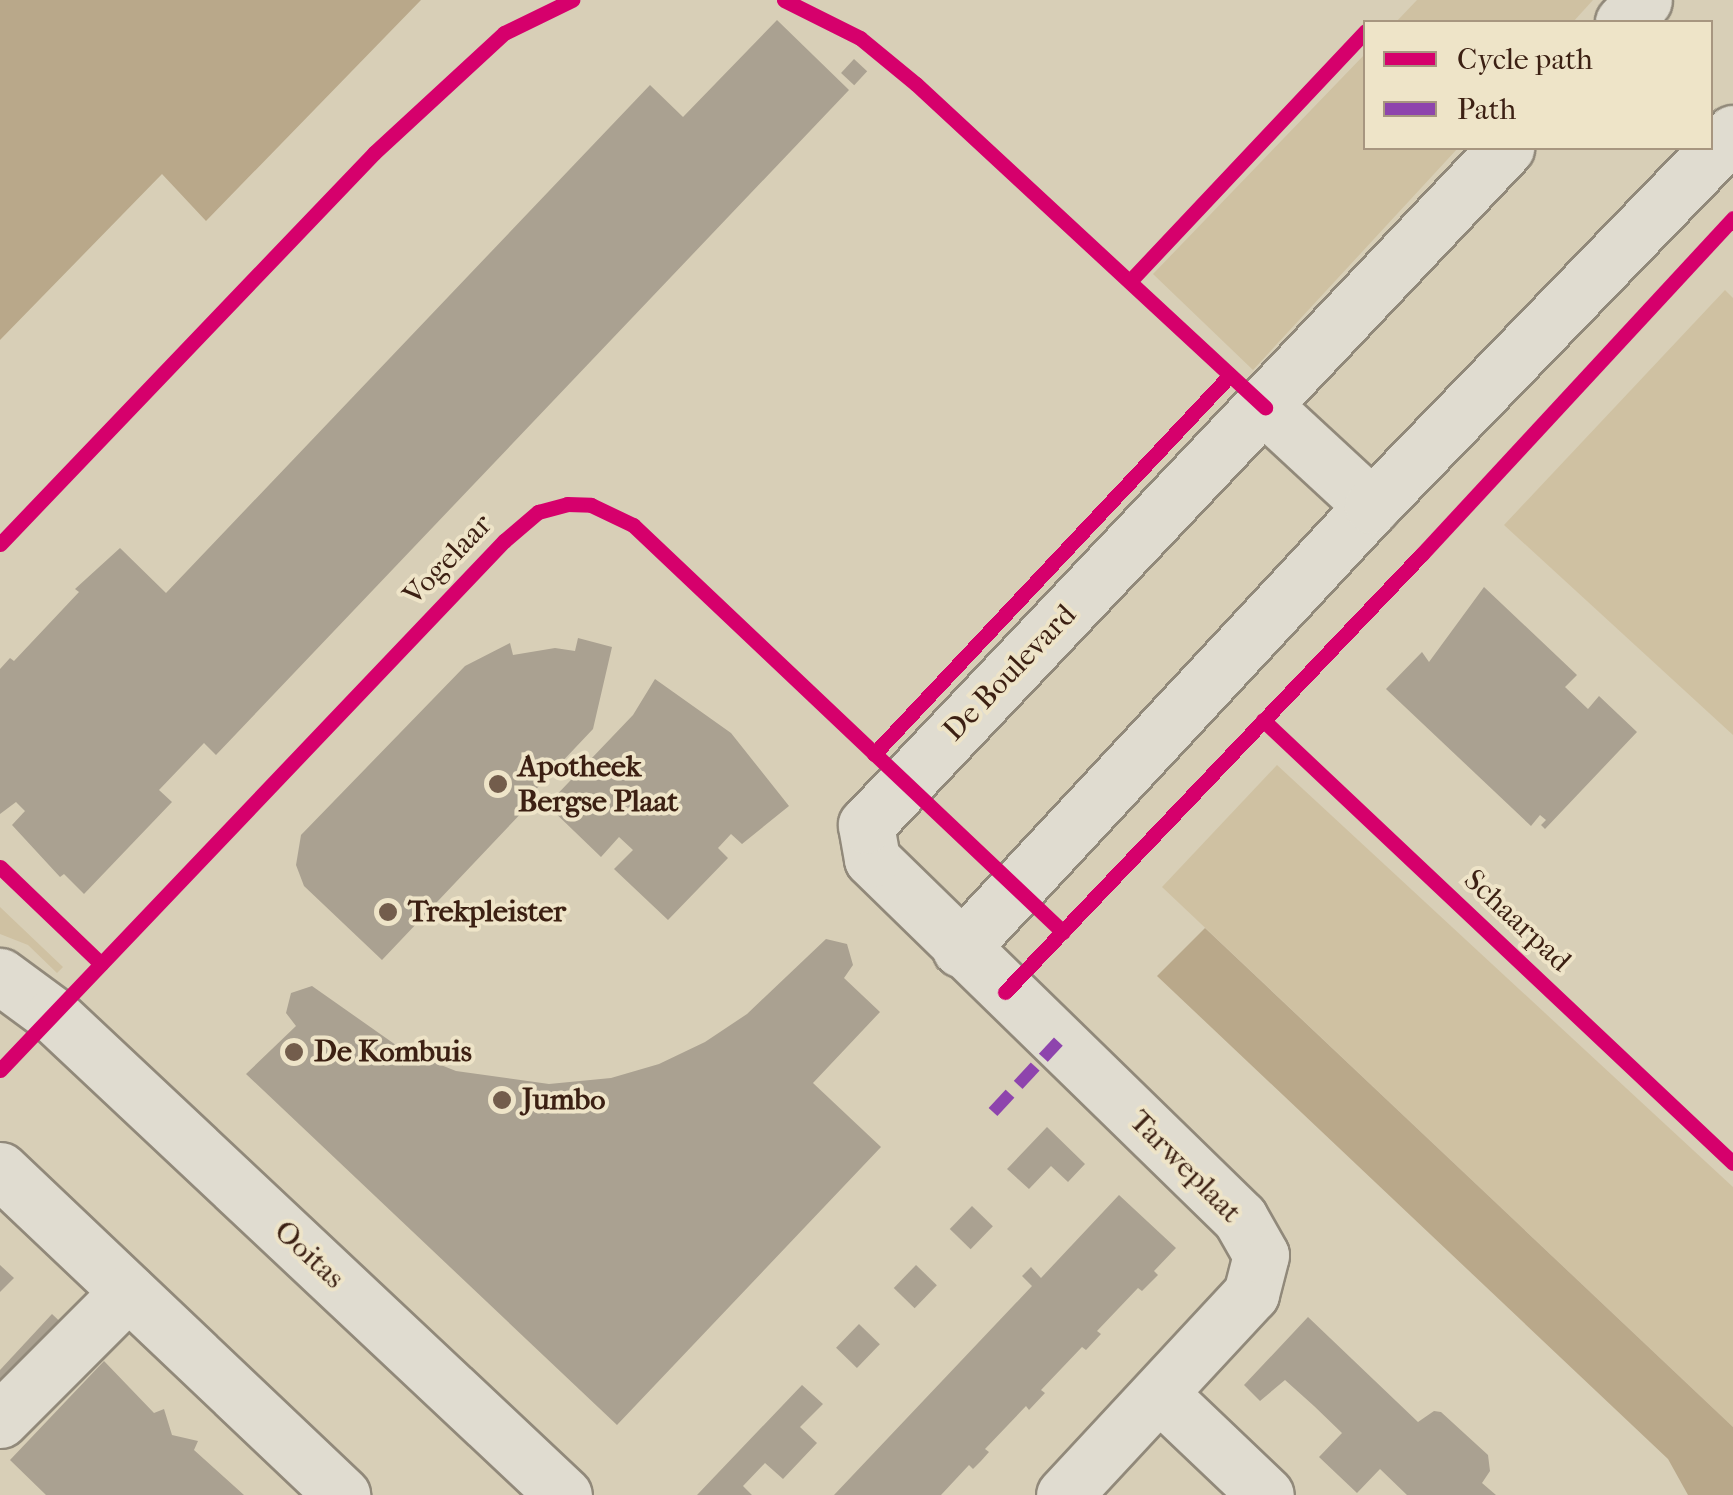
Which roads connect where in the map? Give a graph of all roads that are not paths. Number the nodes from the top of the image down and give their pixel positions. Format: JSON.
{"nodes":[{"id":1,"x":1644,"y":0,"type":"edge"},
{"id":2,"x":1625,"y":20,"type":"edge"},
{"id":3,"x":1733,"y":133,"type":"edge"},
{"id":4,"x":1504,"y":150,"type":"edge"},
{"id":5,"x":1265,"y":407,"type":"junction"},
{"id":6,"x":1372,"y":506,"type":"junction"},
{"id":7,"x":960,"y":949,"type":"junction"},
{"id":8,"x":0,"y":976,"type":"edge"},
{"id":9,"x":1005,"y":992,"type":"joint"},
{"id":10,"x":0,"y":1170,"type":"edge"},
{"id":11,"x":128,"y":1292,"type":"junction"},
{"id":12,"x":1160,"y":1394,"type":"junction"},
{"id":13,"x":0,"y":1420,"type":"edge"},
{"id":14,"x":342,"y":1495,"type":"edge"},
{"id":15,"x":564,"y":1495,"type":"edge"},
{"id":16,"x":1064,"y":1495,"type":"edge"},
{"id":17,"x":1266,"y":1495,"type":"edge"}],
"edges":[{"from":1,"to":2,"type":"street"},
{"from":3,"to":6,"type":"street"},
{"from":4,"to":5,"type":"street","name":"De Boulevard"},
{"from":5,"to":6,"type":"street"},
{"from":5,"to":7,"type":"street","name":"De Boulevard"},
{"from":6,"to":7,"type":"street"},
{"from":7,"to":9,"type":"street","name":"De Boulevard"},
{"from":8,"to":15,"type":"street","name":"Ooitas"},
{"from":9,"to":12,"type":"street","name":"Tarweplaat"},
{"from":10,"to":11,"type":"street"},
{"from":11,"to":13,"type":"street"},
{"from":11,"to":14,"type":"street"},
{"from":12,"to":16,"type":"street","name":"Tarweplaat"},
{"from":12,"to":17,"type":"street"}]}
